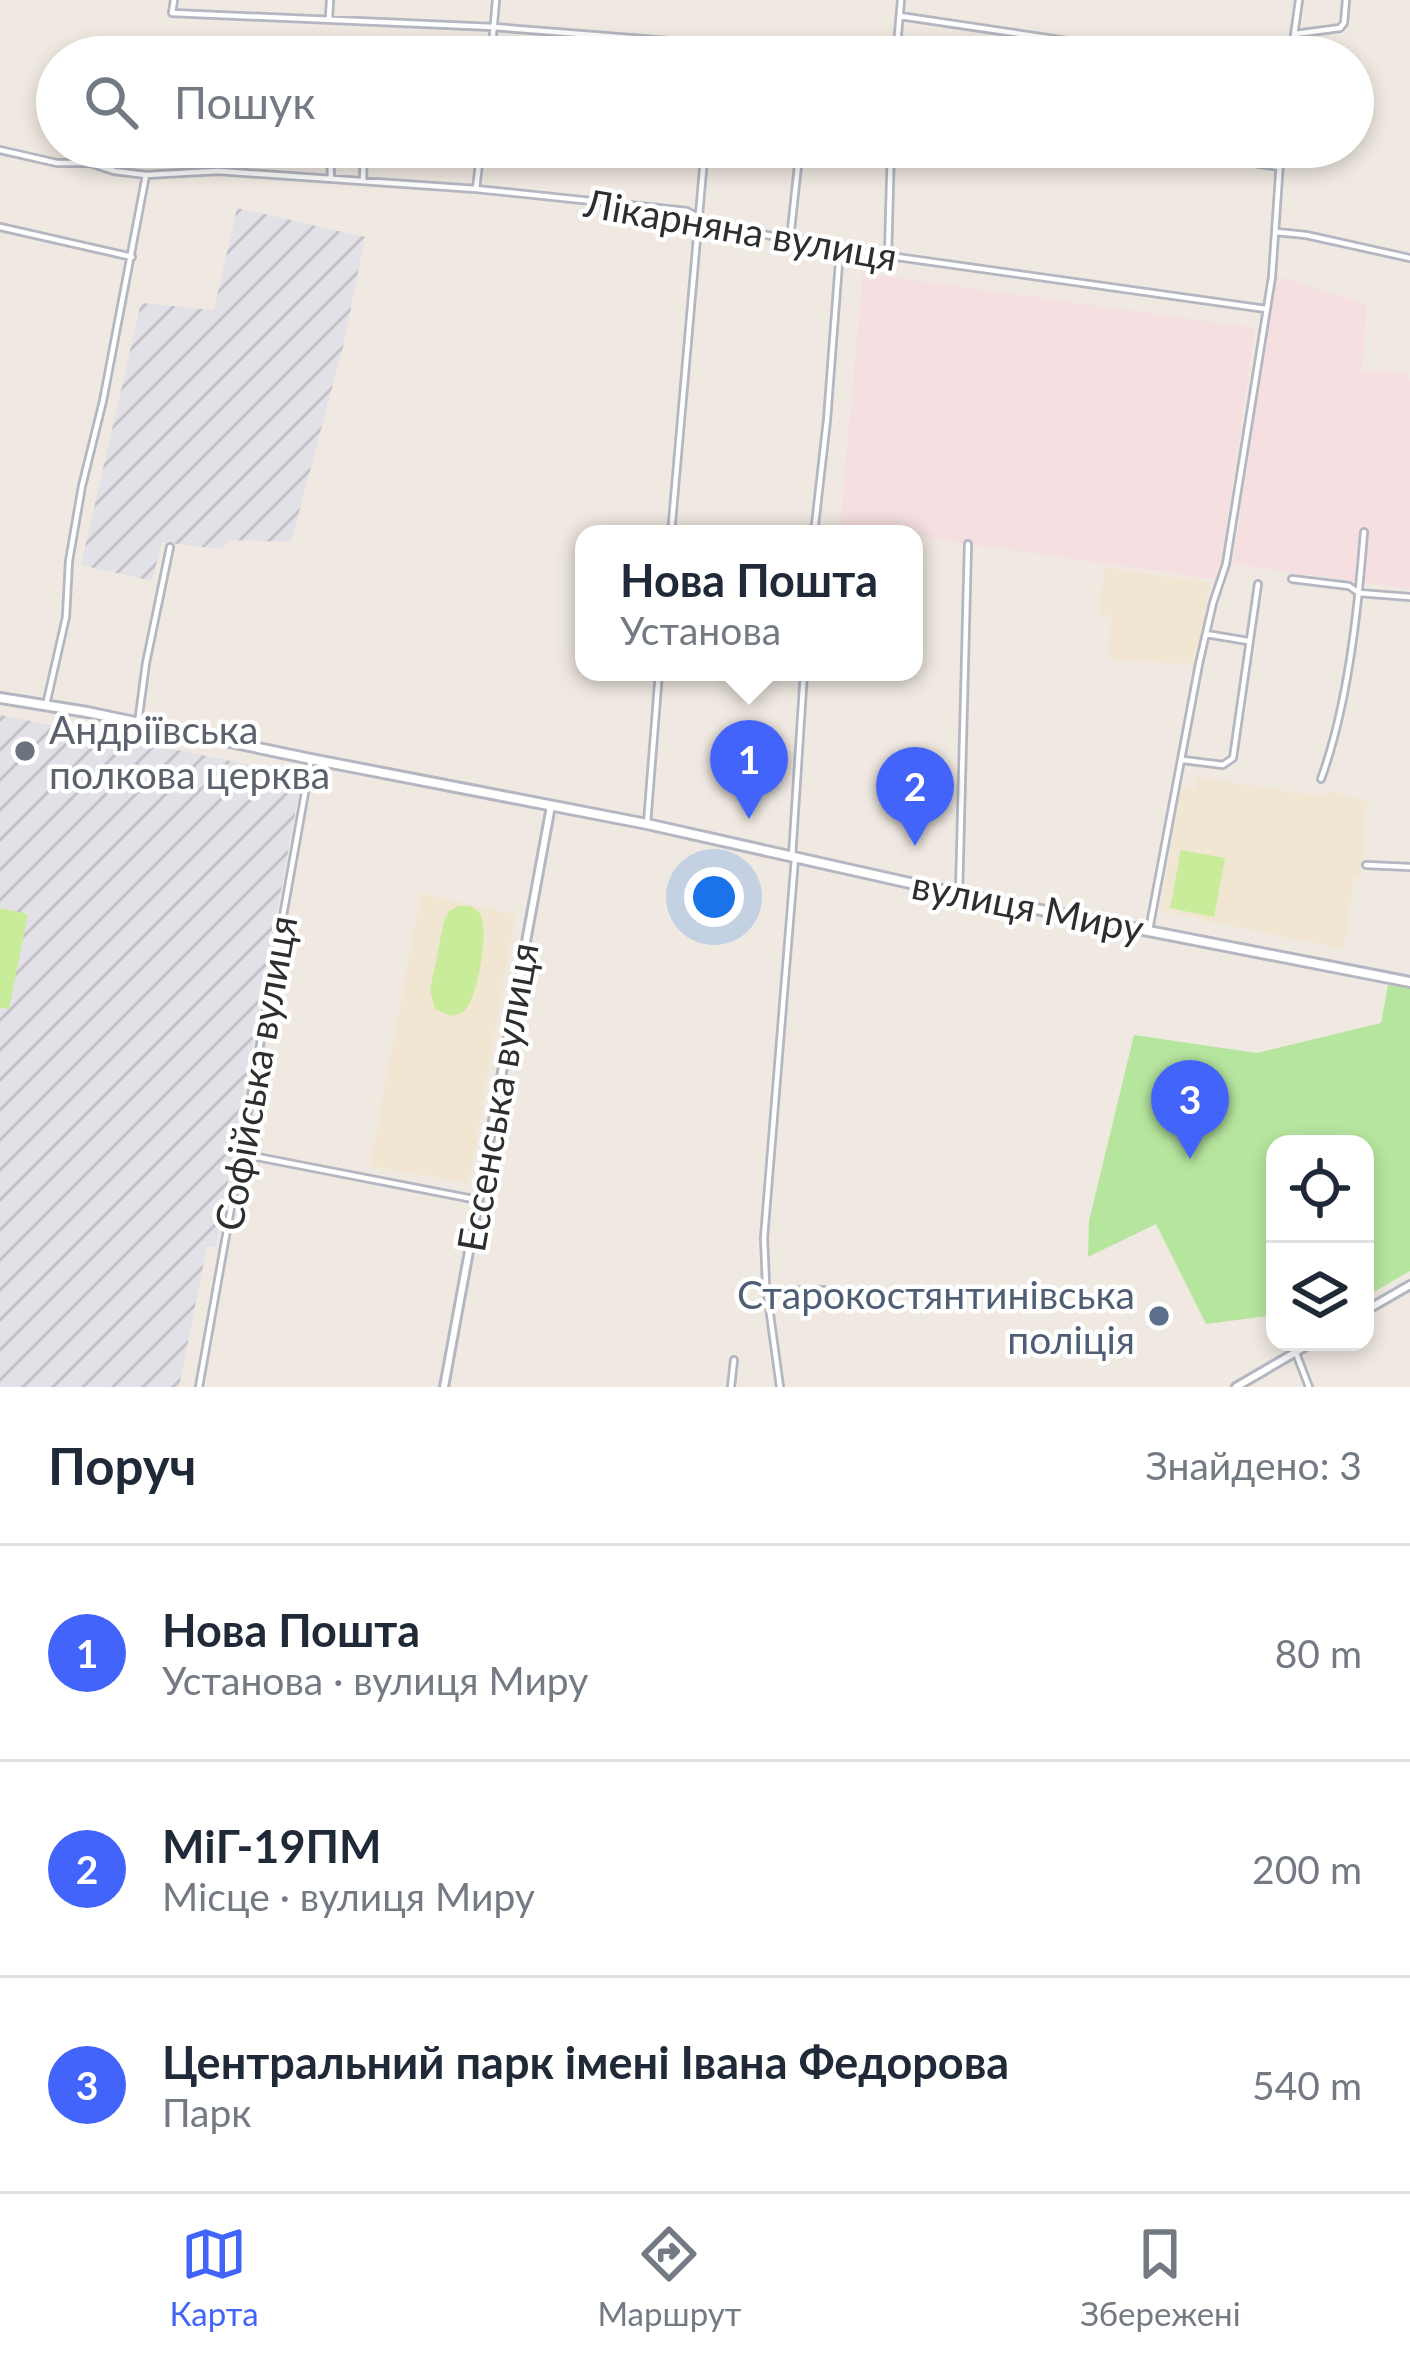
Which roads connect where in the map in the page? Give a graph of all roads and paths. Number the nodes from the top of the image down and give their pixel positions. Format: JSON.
{"nodes":[{"id":1,"x":174,"y":0,"type":"edge"},
{"id":2,"x":330,"y":0,"type":"edge"},
{"id":3,"x":496,"y":0,"type":"edge"},
{"id":4,"x":901,"y":0,"type":"edge"},
{"id":5,"x":1299,"y":0,"type":"edge"},
{"id":6,"x":1346,"y":0,"type":"edge"},
{"id":7,"x":900,"y":16,"type":"junction"},
{"id":8,"x":329,"y":18,"type":"junction"},
{"id":9,"x":493,"y":27,"type":"junction"},
{"id":10,"x":1295,"y":34,"type":"joint"},
{"id":11,"x":492,"y":36,"type":"edge"},
{"id":12,"x":607,"y":36,"type":"edge"},
{"id":13,"x":898,"y":36,"type":"edge"},
{"id":14,"x":1034,"y":36,"type":"edge"},
{"id":15,"x":0,"y":150,"type":"edge"},
{"id":16,"x":36,"y":159,"type":"edge"},
{"id":17,"x":105,"y":168,"type":"edge"},
{"id":18,"x":331,"y":168,"type":"edge"},
{"id":19,"x":363,"y":168,"type":"edge"},
{"id":20,"x":478,"y":168,"type":"edge"},
{"id":21,"x":703,"y":168,"type":"edge"},
{"id":22,"x":798,"y":168,"type":"edge"},
{"id":23,"x":891,"y":168,"type":"edge"},
{"id":24,"x":1279,"y":168,"type":"edge"},
{"id":25,"x":146,"y":175,"type":"junction"},
{"id":26,"x":331,"y":179,"type":"junction"},
{"id":27,"x":363,"y":182,"type":"junction"},
{"id":28,"x":476,"y":189,"type":"junction"},
{"id":29,"x":698,"y":218,"type":"junction"},
{"id":30,"x":0,"y":227,"type":"edge"},
{"id":31,"x":1276,"y":232,"type":"junction"},
{"id":32,"x":790,"y":239,"type":"junction"},
{"id":33,"x":840,"y":249,"type":"junction"},
{"id":34,"x":889,"y":255,"type":"junction"},
{"id":35,"x":132,"y":257,"type":"junction"},
{"id":36,"x":1410,"y":258,"type":"edge"},
{"id":37,"x":1266,"y":308,"type":"junction"},
{"id":38,"x":672,"y":525,"type":"edge"},
{"id":39,"x":815,"y":525,"type":"edge"},
{"id":40,"x":1364,"y":532,"type":"dead end"},
{"id":41,"x":968,"y":544,"type":"dead end"},
{"id":42,"x":170,"y":548,"type":"dead end"},
{"id":43,"x":1292,"y":578,"type":"dead end"},
{"id":44,"x":1258,"y":584,"type":"dead end"},
{"id":45,"x":1359,"y":593,"type":"junction"},
{"id":46,"x":1410,"y":597,"type":"edge"},
{"id":47,"x":1206,"y":634,"type":"junction"},
{"id":48,"x":1250,"y":641,"type":"junction"},
{"id":49,"x":658,"y":681,"type":"edge"},
{"id":50,"x":803,"y":681,"type":"edge"},
{"id":51,"x":0,"y":698,"type":"edge"},
{"id":52,"x":46,"y":705,"type":"junction"},
{"id":53,"x":138,"y":723,"type":"junction"},
{"id":54,"x":310,"y":759,"type":"junction"},
{"id":55,"x":1181,"y":760,"type":"junction"},
{"id":56,"x":1321,"y":778,"type":"dead end"},
{"id":57,"x":551,"y":806,"type":"junction"},
{"id":58,"x":646,"y":824,"type":"junction"},
{"id":59,"x":793,"y":858,"type":"junction"},
{"id":60,"x":1366,"y":865,"type":"dead end"},
{"id":61,"x":1410,"y":867,"type":"edge"},
{"id":62,"x":958,"y":894,"type":"junction"},
{"id":63,"x":1149,"y":930,"type":"junction"},
{"id":64,"x":1410,"y":982,"type":"edge"},
{"id":65,"x":240,"y":1154,"type":"junction"},
{"id":66,"x":478,"y":1200,"type":"junction"},
{"id":67,"x":1410,"y":1286,"type":"edge"},
{"id":68,"x":824,"y":1290,"type":"dead end"},
{"id":69,"x":767,"y":1291,"type":"junction"},
{"id":70,"x":1374,"y":1306,"type":"edge"},
{"id":71,"x":1295,"y":1352,"type":"joint"},
{"id":72,"x":734,"y":1360,"type":"dead end"},
{"id":73,"x":200,"y":1387,"type":"edge"},
{"id":74,"x":444,"y":1387,"type":"edge"},
{"id":75,"x":731,"y":1387,"type":"edge"},
{"id":76,"x":780,"y":1387,"type":"edge"},
{"id":77,"x":1236,"y":1387,"type":"edge"},
{"id":78,"x":1309,"y":1387,"type":"edge"}],
"edges":[{"from":1,"to":8,"type":"street"},
{"from":2,"to":8,"type":"street"},
{"from":3,"to":9,"type":"street"},
{"from":4,"to":7,"type":"street"},
{"from":5,"to":10,"type":"street"},
{"from":6,"to":10,"type":"street"},
{"from":7,"to":13,"type":"street"},
{"from":7,"to":14,"type":"street"},
{"from":8,"to":9,"type":"street"},
{"from":9,"to":11,"type":"street"},
{"from":9,"to":12,"type":"street"},
{"from":15,"to":16,"type":"street","name":"Лікарняна вулиця"},
{"from":17,"to":25,"type":"street","name":"Лікарняна вулиця"},
{"from":18,"to":26,"type":"street"},
{"from":19,"to":27,"type":"street"},
{"from":20,"to":28,"type":"street"},
{"from":21,"to":29,"type":"street"},
{"from":22,"to":32,"type":"street"},
{"from":23,"to":34,"type":"street"},
{"from":24,"to":31,"type":"street"},
{"from":25,"to":26,"type":"street","name":"Лікарняна вулиця"},
{"from":25,"to":35,"type":"street"},
{"from":26,"to":27,"type":"street","name":"Лікарняна вулиця"},
{"from":27,"to":28,"type":"street","name":"Лікарняна вулиця"},
{"from":28,"to":29,"type":"street","name":"Лікарняна вулиця"},
{"from":29,"to":32,"type":"street","name":"Лікарняна вулиця"},
{"from":29,"to":38,"type":"street"},
{"from":30,"to":35,"type":"street"},
{"from":31,"to":36,"type":"street"},
{"from":31,"to":37,"type":"street"},
{"from":32,"to":33,"type":"street","name":"Лікарняна вулиця"},
{"from":33,"to":34,"type":"street","name":"Лікарняна вулиця"},
{"from":33,"to":39,"type":"street"},
{"from":34,"to":37,"type":"street","name":"Лікарняна вулиця"},
{"from":35,"to":52,"type":"street"},
{"from":37,"to":47,"type":"street"},
{"from":40,"to":45,"type":"street"},
{"from":41,"to":62,"type":"street"},
{"from":42,"to":53,"type":"street"},
{"from":43,"to":45,"type":"street"},
{"from":44,"to":48,"type":"street"},
{"from":45,"to":46,"type":"street"},
{"from":45,"to":56,"type":"street"},
{"from":47,"to":48,"type":"street"},
{"from":47,"to":55,"type":"street"},
{"from":48,"to":55,"type":"street"},
{"from":49,"to":58,"type":"street"},
{"from":50,"to":59,"type":"street"},
{"from":51,"to":52,"type":"main road","name":"вулиця Миру"},
{"from":52,"to":53,"type":"main road","name":"вулиця Миру"},
{"from":53,"to":54,"type":"main road","name":"вулиця Миру"},
{"from":54,"to":57,"type":"main road","name":"вулиця Миру"},
{"from":54,"to":65,"type":"street","name":"Софійська вулиця"},
{"from":55,"to":63,"type":"street"},
{"from":57,"to":58,"type":"main road","name":"вулиця Миру"},
{"from":57,"to":66,"type":"street","name":"Ессенська вулиця"},
{"from":58,"to":59,"type":"main road","name":"вулиця Миру"},
{"from":59,"to":62,"type":"main road","name":"вулиця Миру"},
{"from":59,"to":69,"type":"street"},
{"from":60,"to":61,"type":"street"},
{"from":62,"to":63,"type":"main road","name":"вулиця Миру"},
{"from":63,"to":64,"type":"main road","name":"вулиця Миру"},
{"from":65,"to":66,"type":"street"},
{"from":65,"to":73,"type":"street","name":"Софійська вулиця"},
{"from":66,"to":74,"type":"street","name":"Ессенська вулиця"},
{"from":67,"to":70,"type":"street"},
{"from":68,"to":69,"type":"street"},
{"from":69,"to":76,"type":"street"},
{"from":71,"to":77,"type":"street"},
{"from":71,"to":78,"type":"street"},
{"from":72,"to":75,"type":"street"}]}
